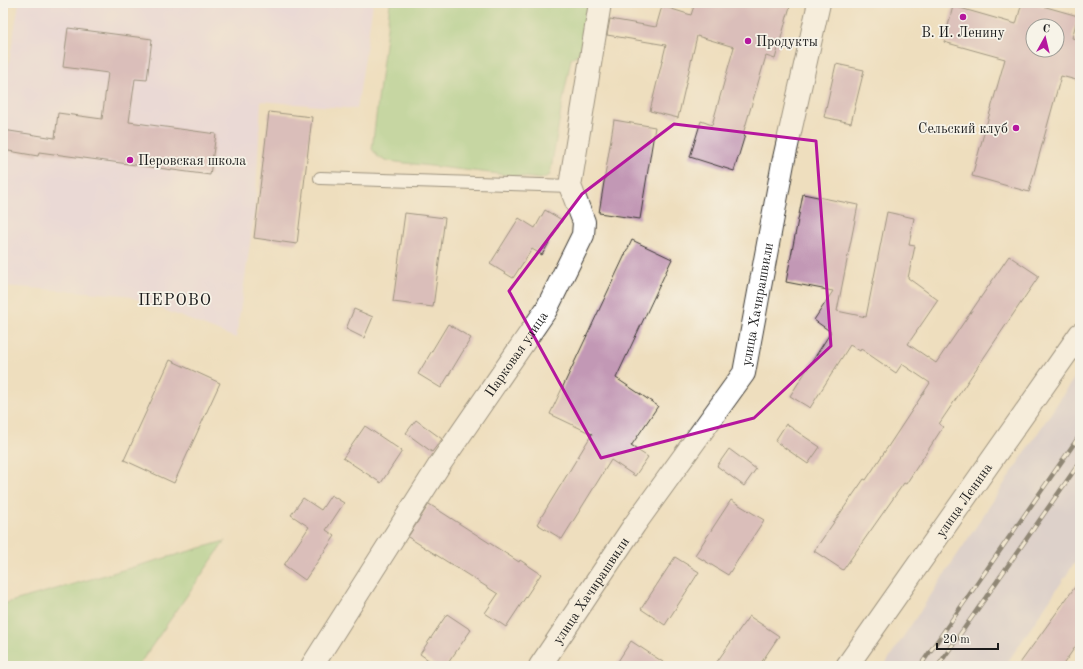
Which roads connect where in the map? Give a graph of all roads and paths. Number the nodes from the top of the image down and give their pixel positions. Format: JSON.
{"nodes":[{"id":1,"x":600,"y":3,"type":"edge"},
{"id":2,"x":819,"y":3,"type":"edge"},
{"id":3,"x":320,"y":178,"type":"dead end"},
{"id":4,"x":570,"y":186,"type":"junction"},
{"id":5,"x":1080,"y":334,"type":"edge"},
{"id":6,"x":312,"y":666,"type":"edge"},
{"id":7,"x":540,"y":666,"type":"edge"},
{"id":8,"x":848,"y":666,"type":"edge"}],
"edges":[{"from":1,"to":4,"type":"street"},
{"from":2,"to":7,"type":"street","name":"улица Хачирашвили"},
{"from":3,"to":4,"type":"lane"},
{"from":4,"to":6,"type":"street","name":"Парковая улица"},
{"from":5,"to":8,"type":"street","name":"улица Ленина"}]}
